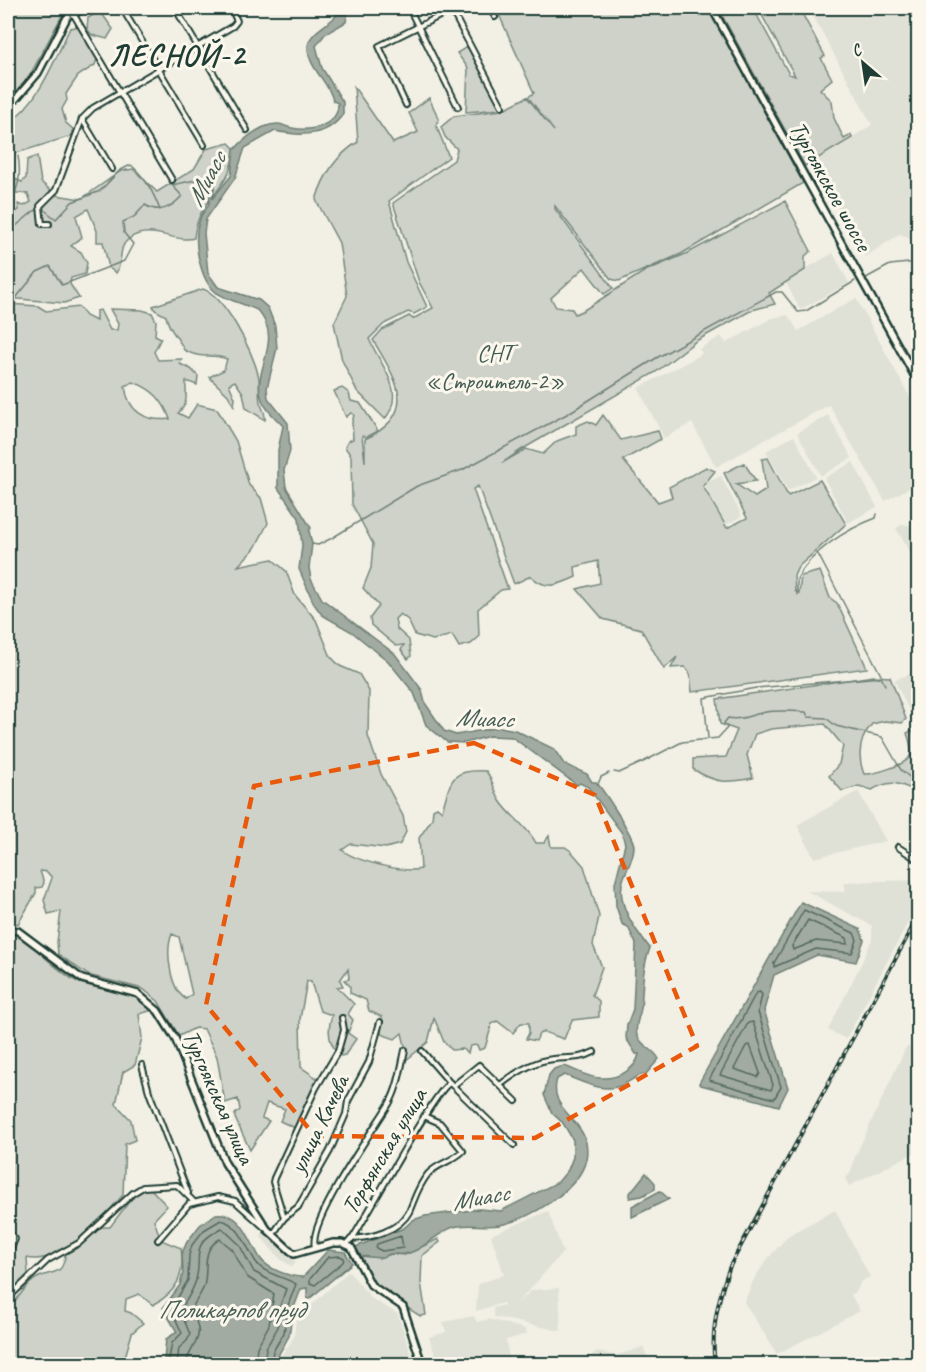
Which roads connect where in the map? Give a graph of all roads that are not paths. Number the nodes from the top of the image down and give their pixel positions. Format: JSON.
{"nodes":[{"id":1,"x":88,"y":8,"type":"edge"},
{"id":2,"x":122,"y":8,"type":"edge"},
{"id":3,"x":175,"y":8,"type":"edge"},
{"id":4,"x":232,"y":8,"type":"edge"},
{"id":5,"x":409,"y":8,"type":"edge"},
{"id":6,"x":452,"y":8,"type":"edge"},
{"id":7,"x":490,"y":8,"type":"edge"},
{"id":8,"x":712,"y":8,"type":"edge"},
{"id":9,"x":72,"y":12,"type":"edge"},
{"id":10,"x":495,"y":17,"type":"dead end"},
{"id":11,"x":418,"y":27,"type":"junction"},
{"id":12,"x":198,"y":47,"type":"junction"},
{"id":13,"x":158,"y":70,"type":"junction"},
{"id":14,"x":119,"y":93,"type":"junction"},
{"id":15,"x":406,"y":105,"type":"dead end"},
{"id":16,"x":502,"y":106,"type":"dead end"},
{"id":17,"x":458,"y":107,"type":"dead end"},
{"id":18,"x":8,"y":108,"type":"edge"},
{"id":19,"x":82,"y":119,"type":"junction"},
{"id":20,"x":247,"y":130,"type":"dead end"},
{"id":21,"x":204,"y":145,"type":"dead end"},
{"id":22,"x":112,"y":169,"type":"dead end"},
{"id":23,"x":172,"y":180,"type":"dead end"},
{"id":24,"x":49,"y":224,"type":"dead end"},
{"id":25,"x":918,"y":382,"type":"edge"},
{"id":26,"x":898,"y":847,"type":"dead end"},
{"id":27,"x":918,"y":860,"type":"edge"},
{"id":28,"x":8,"y":929,"type":"edge"},
{"id":29,"x":342,"y":1018,"type":"dead end"},
{"id":30,"x":380,"y":1022,"type":"dead end"},
{"id":31,"x":405,"y":1050,"type":"dead end"},
{"id":32,"x":422,"y":1051,"type":"dead end"},
{"id":33,"x":594,"y":1052,"type":"dead end"},
{"id":34,"x":142,"y":1065,"type":"dead end"},
{"id":35,"x":452,"y":1084,"type":"junction"},
{"id":36,"x":500,"y":1085,"type":"junction"},
{"id":37,"x":516,"y":1101,"type":"dead end"},
{"id":38,"x":424,"y":1116,"type":"junction"},
{"id":39,"x":514,"y":1145,"type":"dead end"},
{"id":40,"x":189,"y":1196,"type":"junction"},
{"id":41,"x":193,"y":1201,"type":"junction"},
{"id":42,"x":284,"y":1218,"type":"junction"},
{"id":43,"x":267,"y":1228,"type":"junction"},
{"id":44,"x":8,"y":1232,"type":"edge"},
{"id":45,"x":274,"y":1233,"type":"junction"},
{"id":46,"x":158,"y":1240,"type":"dead end"},
{"id":47,"x":350,"y":1243,"type":"junction"},
{"id":48,"x":315,"y":1247,"type":"junction"},
{"id":49,"x":8,"y":1252,"type":"edge"},
{"id":50,"x":8,"y":1296,"type":"edge"},
{"id":51,"x":422,"y":1365,"type":"edge"}],
"edges":[{"from":1,"to":9,"type":"street"},
{"from":2,"to":13,"type":"street"},
{"from":3,"to":12,"type":"street"},
{"from":4,"to":12,"type":"street"},
{"from":5,"to":11,"type":"street"},
{"from":6,"to":11,"type":"street"},
{"from":6,"to":16,"type":"street"},
{"from":7,"to":10,"type":"street"},
{"from":8,"to":25,"type":"main road","name":"Тургоякское шоссе"},
{"from":9,"to":14,"type":"street"},
{"from":9,"to":18,"type":"main road"},
{"from":11,"to":15,"type":"street"},
{"from":11,"to":17,"type":"street"},
{"from":12,"to":13,"type":"street"},
{"from":12,"to":20,"type":"street"},
{"from":13,"to":14,"type":"street"},
{"from":13,"to":21,"type":"street"},
{"from":14,"to":19,"type":"street"},
{"from":14,"to":23,"type":"street"},
{"from":19,"to":22,"type":"street"},
{"from":19,"to":24,"type":"street"},
{"from":26,"to":27,"type":"street"},
{"from":28,"to":43,"type":"main road","name":"Тургоякская улица"},
{"from":29,"to":42,"type":"street"},
{"from":30,"to":42,"type":"street","name":"улица Качева"},
{"from":31,"to":48,"type":"street"},
{"from":32,"to":35,"type":"street"},
{"from":33,"to":36,"type":"street"},
{"from":34,"to":40,"type":"street"},
{"from":35,"to":36,"type":"street","name":"Торфянская улица"},
{"from":35,"to":38,"type":"street","name":"Торфянская улица"},
{"from":35,"to":39,"type":"street"},
{"from":36,"to":37,"type":"street"},
{"from":38,"to":47,"type":"street","name":"Торфянская улица"},
{"from":38,"to":47,"type":"street"},
{"from":40,"to":41,"type":"street"},
{"from":40,"to":50,"type":"street"},
{"from":41,"to":43,"type":"street"},
{"from":41,"to":46,"type":"street"},
{"from":42,"to":45,"type":"street","name":"улица Качева"},
{"from":43,"to":45,"type":"main road","name":"Тургоякская улица"},
{"from":44,"to":49,"type":"street"},
{"from":45,"to":48,"type":"main road","name":"Тургоякская улица"},
{"from":47,"to":48,"type":"main road","name":"Тургоякская улица"},
{"from":47,"to":51,"type":"main road"}]}
